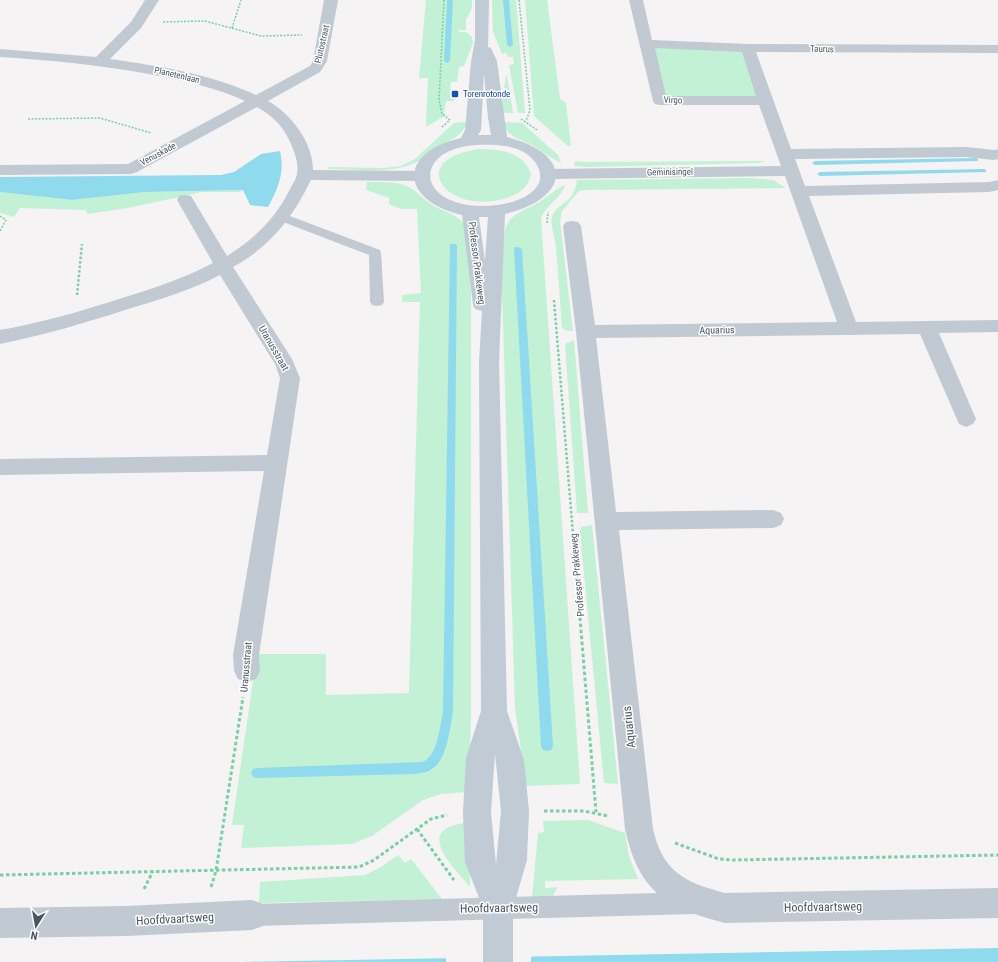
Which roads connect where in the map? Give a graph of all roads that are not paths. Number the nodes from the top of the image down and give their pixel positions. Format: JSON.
{"nodes":[{"id":1,"x":152,"y":0,"type":"edge"},
{"id":2,"x":331,"y":0,"type":"edge"},
{"id":3,"x":482,"y":0,"type":"edge"},
{"id":4,"x":636,"y":0,"type":"edge"},
{"id":5,"x":482,"y":40,"type":"junction"},
{"id":6,"x":647,"y":44,"type":"junction"},
{"id":7,"x":748,"y":48,"type":"junction"},
{"id":8,"x":998,"y":49,"type":"edge"},
{"id":9,"x":0,"y":53,"type":"edge"},
{"id":10,"x":100,"y":61,"type":"junction"},
{"id":11,"x":257,"y":100,"type":"junction"},
{"id":12,"x":765,"y":100,"type":"junction"},
{"id":13,"x":500,"y":140,"type":"junction"},
{"id":14,"x":467,"y":141,"type":"junction"},
{"id":15,"x":786,"y":154,"type":"junction"},
{"id":16,"x":997,"y":157,"type":"edge"},
{"id":17,"x":0,"y":170,"type":"edge"},
{"id":18,"x":792,"y":171,"type":"junction"},
{"id":19,"x":548,"y":174,"type":"junction"},
{"id":20,"x":305,"y":175,"type":"junction"},
{"id":21,"x":421,"y":176,"type":"junction"},
{"id":22,"x":998,"y":185,"type":"edge"},
{"id":23,"x":799,"y":191,"type":"junction"},
{"id":24,"x":186,"y":200,"type":"dead end"},
{"id":25,"x":470,"y":211,"type":"junction"},
{"id":26,"x":497,"y":211,"type":"junction"},
{"id":27,"x":282,"y":216,"type":"junction"},
{"id":28,"x":572,"y":226,"type":"dead end"},
{"id":29,"x":223,"y":265,"type":"junction"},
{"id":30,"x":377,"y":302,"type":"dead end"},
{"id":31,"x":998,"y":326,"type":"edge"},
{"id":32,"x":927,"y":327,"type":"junction"},
{"id":33,"x":848,"y":328,"type":"junction"},
{"id":34,"x":586,"y":332,"type":"junction"},
{"id":35,"x":0,"y":337,"type":"edge"},
{"id":36,"x":489,"y":362,"type":"junction"},
{"id":37,"x":966,"y":419,"type":"dead end"},
{"id":38,"x":277,"y":463,"type":"junction"},
{"id":39,"x":0,"y":467,"type":"edge"},
{"id":40,"x":773,"y":519,"type":"dead end"},
{"id":41,"x":606,"y":521,"type":"junction"},
{"id":42,"x":247,"y":671,"type":"road end"},
{"id":43,"x":494,"y":711,"type":"junction"},
{"id":44,"x":702,"y":903,"type":"junction"},
{"id":45,"x":998,"y":903,"type":"edge"},
{"id":46,"x":498,"y":908,"type":"junction"},
{"id":47,"x":252,"y":915,"type":"joint"},
{"id":48,"x":0,"y":923,"type":"edge"},
{"id":49,"x":498,"y":953,"type":"edge"}],
"edges":[{"from":1,"to":10,"type":"street"},
{"from":2,"to":11,"type":"street","name":"Plutostraat"},
{"from":3,"to":5,"type":"street"},
{"from":4,"to":6,"type":"street","name":"Virgo"},
{"from":5,"to":13,"type":"street"},
{"from":5,"to":14,"type":"street"},
{"from":6,"to":7,"type":"street","name":"Taurus"},
{"from":6,"to":12,"type":"street","name":"Virgo"},
{"from":7,"to":8,"type":"street","name":"Taurus"},
{"from":7,"to":12,"type":"street"},
{"from":9,"to":10,"type":"street","name":"Planetenlaan"},
{"from":10,"to":11,"type":"street","name":"Planetenlaan"},
{"from":11,"to":17,"type":"street","name":"Venuskade"},
{"from":11,"to":20,"type":"street","name":"Planetenlaan"},
{"from":12,"to":15,"type":"street"},
{"from":13,"to":14,"type":"street"},
{"from":13,"to":19,"type":"street"},
{"from":14,"to":21,"type":"street"},
{"from":15,"to":16,"type":"street"},
{"from":15,"to":18,"type":"street"},
{"from":18,"to":19,"type":"street","name":"Geminisingel"},
{"from":18,"to":23,"type":"street"},
{"from":19,"to":26,"type":"street"},
{"from":20,"to":21,"type":"street"},
{"from":20,"to":27,"type":"street"},
{"from":21,"to":25,"type":"street"},
{"from":22,"to":23,"type":"street"},
{"from":23,"to":33,"type":"street"},
{"from":24,"to":29,"type":"street"},
{"from":25,"to":26,"type":"street"},
{"from":25,"to":36,"type":"street","name":"Professor Prakkeweg"},
{"from":26,"to":36,"type":"street","name":"Professor Prakkeweg"},
{"from":27,"to":29,"type":"street"},
{"from":27,"to":30,"type":"lane"},
{"from":28,"to":34,"type":"street","name":"Aquarius"},
{"from":29,"to":35,"type":"street"},
{"from":29,"to":38,"type":"street","name":"Uranusstraat"},
{"from":31,"to":32,"type":"street","name":"Aquarius"},
{"from":32,"to":33,"type":"street","name":"Aquarius"},
{"from":32,"to":37,"type":"street"},
{"from":33,"to":34,"type":"street","name":"Aquarius"},
{"from":34,"to":41,"type":"street","name":"Aquarius"},
{"from":36,"to":43,"type":"street","name":"Professor Prakkeweg"},
{"from":38,"to":39,"type":"street"},
{"from":38,"to":42,"type":"street","name":"Uranusstraat"},
{"from":40,"to":41,"type":"street"},
{"from":41,"to":44,"type":"street","name":"Aquarius"},
{"from":43,"to":46,"type":"street","name":"Professor Prakkeweg"},
{"from":43,"to":46,"type":"street","name":"Professor Prakkeweg"},
{"from":44,"to":45,"type":"street","name":"Hoofdvaartsweg"},
{"from":44,"to":46,"type":"lane","name":"Hoofdvaartsweg"},
{"from":46,"to":47,"type":"lane","name":"Hoofdvaartsweg"},
{"from":46,"to":49,"type":"street"},
{"from":47,"to":48,"type":"street","name":"Hoofdvaartsweg"}]}
